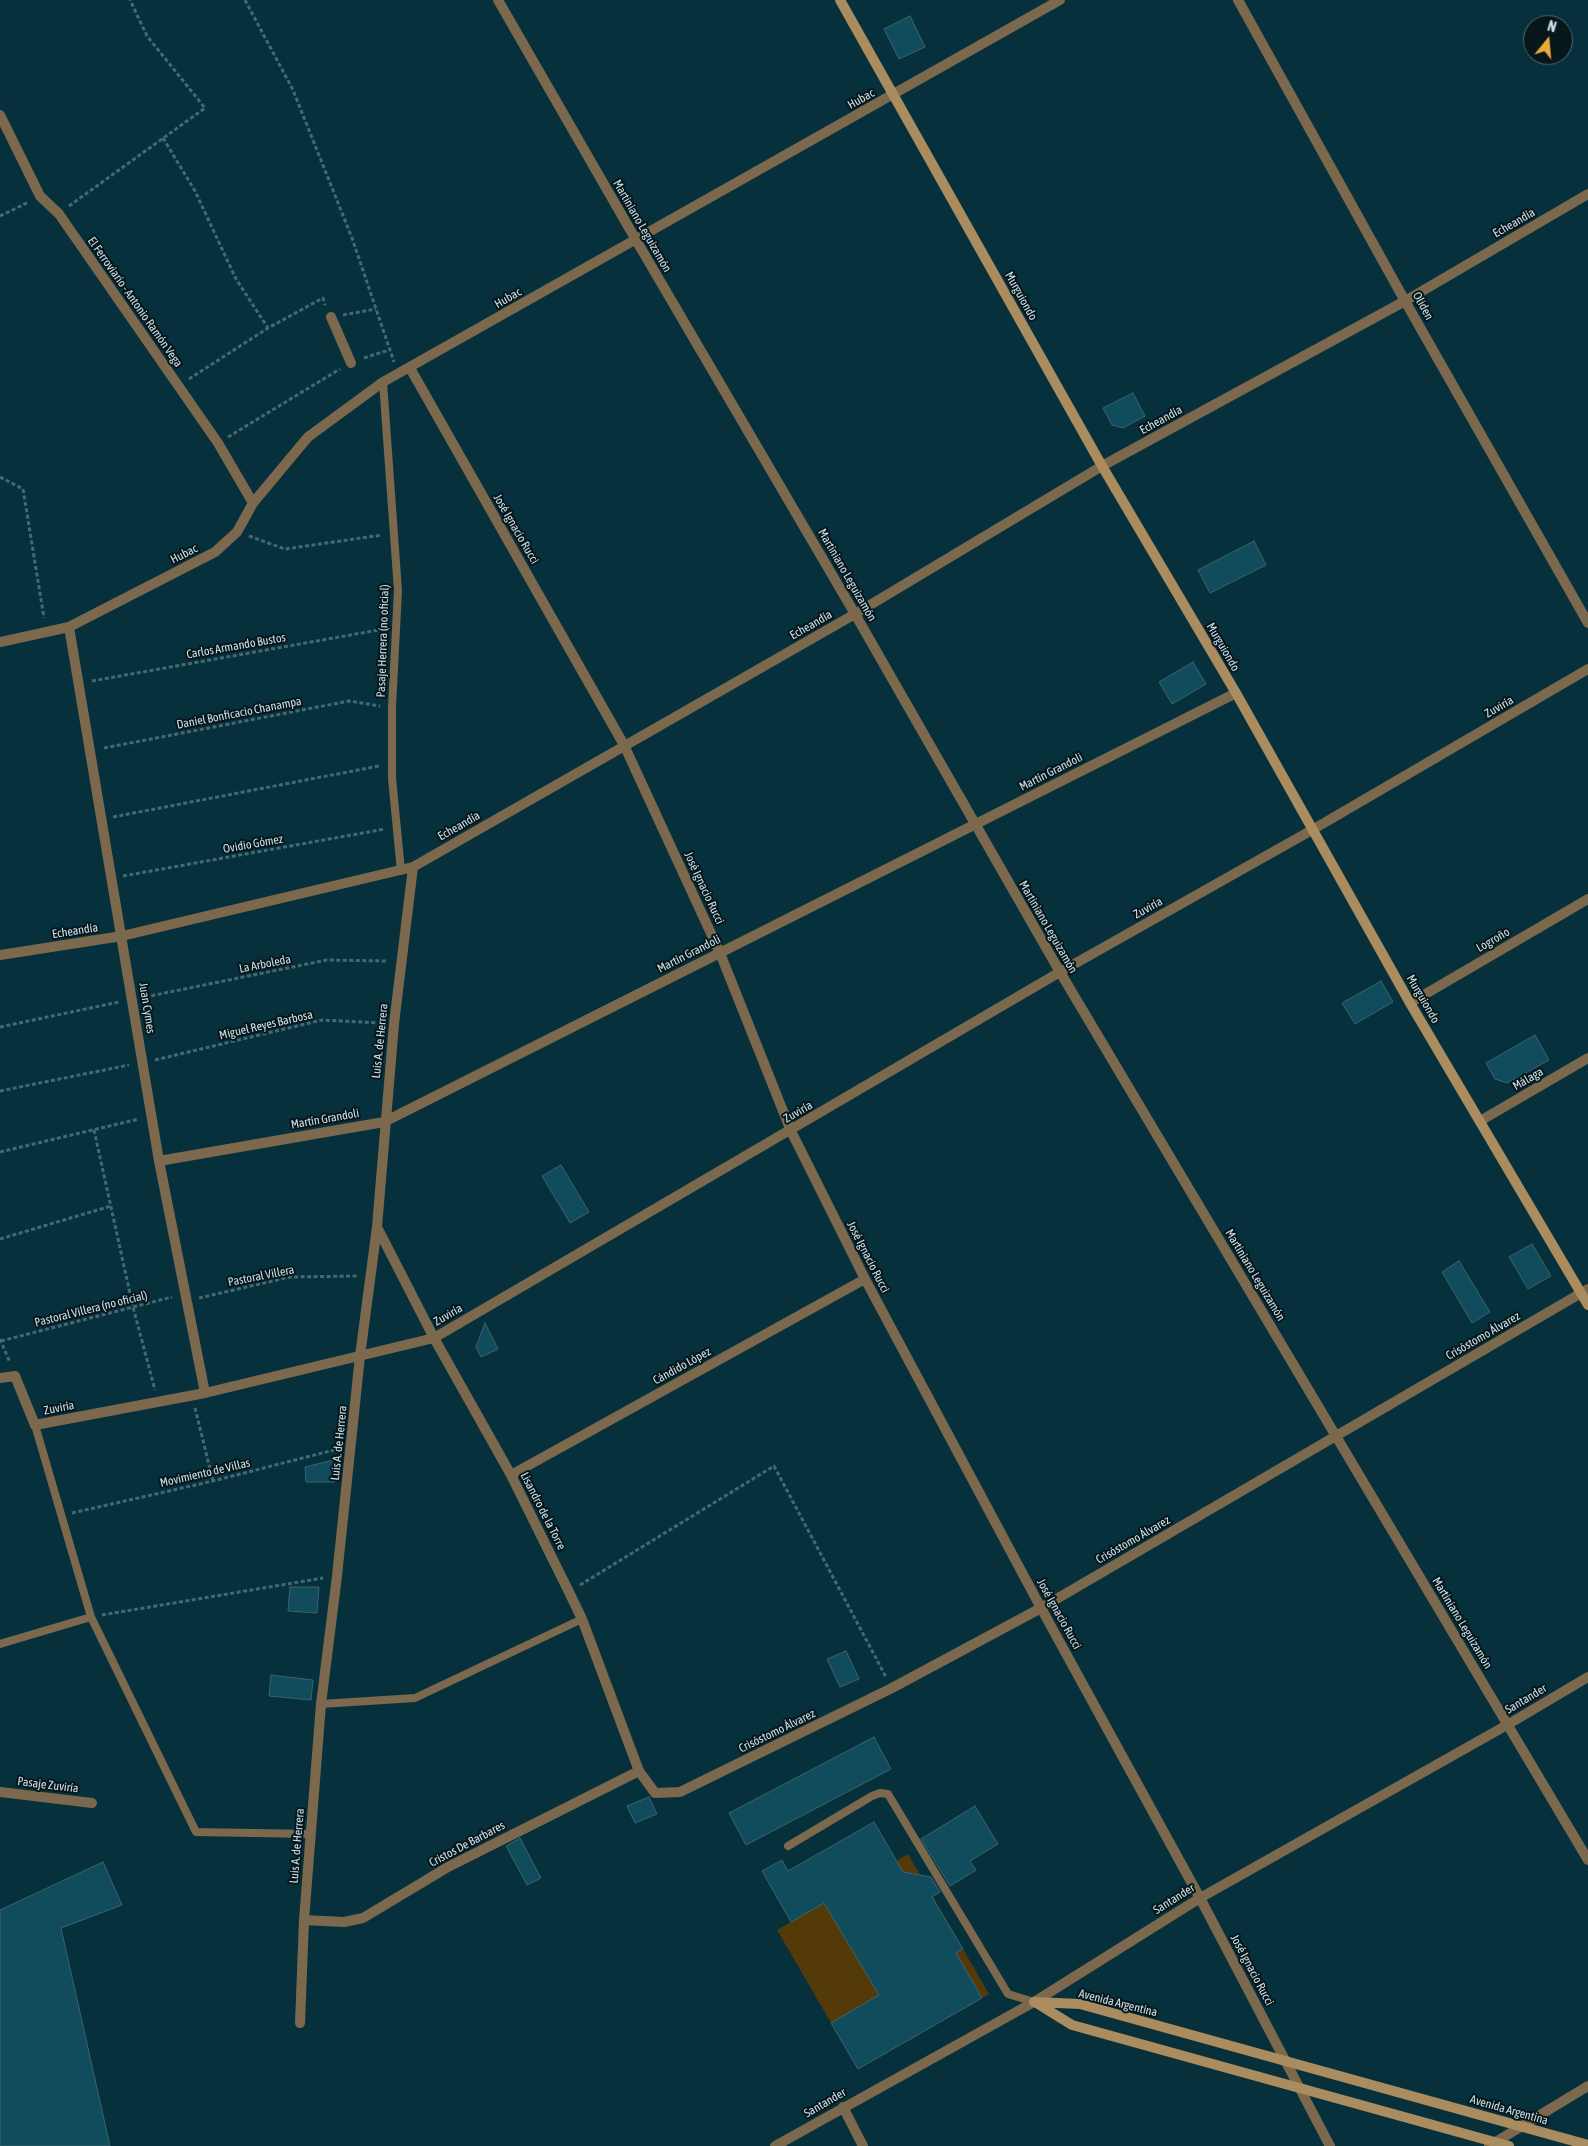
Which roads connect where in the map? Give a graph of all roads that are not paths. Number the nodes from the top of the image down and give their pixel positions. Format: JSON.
{"nodes":[{"id":1,"x":498,"y":0,"type":"edge"},
{"id":2,"x":840,"y":0,"type":"edge"},
{"id":3,"x":1060,"y":0,"type":"edge"},
{"id":4,"x":1238,"y":0,"type":"edge"},
{"id":5,"x":893,"y":95,"type":"junction"},
{"id":6,"x":0,"y":115,"type":"edge"},
{"id":7,"x":1588,"y":194,"type":"edge"},
{"id":8,"x":636,"y":240,"type":"junction"},
{"id":9,"x":1405,"y":301,"type":"junction"},
{"id":10,"x":330,"y":317,"type":"road end"},
{"id":11,"x":351,"y":363,"type":"road end"},
{"id":12,"x":410,"y":368,"type":"junction"},
{"id":13,"x":383,"y":382,"type":"junction"},
{"id":14,"x":1102,"y":466,"type":"junction"},
{"id":15,"x":253,"y":503,"type":"junction"},
{"id":16,"x":855,"y":614,"type":"junction"},
{"id":17,"x":1588,"y":623,"type":"edge"},
{"id":18,"x":69,"y":627,"type":"junction"},
{"id":19,"x":0,"y":642,"type":"edge"},
{"id":20,"x":1588,"y":669,"type":"edge"},
{"id":21,"x":1236,"y":693,"type":"junction"},
{"id":22,"x":624,"y":745,"type":"junction"},
{"id":23,"x":974,"y":825,"type":"junction"},
{"id":24,"x":1312,"y":830,"type":"junction"},
{"id":25,"x":413,"y":867,"type":"junction"},
{"id":26,"x":401,"y":871,"type":"junction"},
{"id":27,"x":1588,"y":899,"type":"edge"},
{"id":28,"x":122,"y":936,"type":"junction"},
{"id":29,"x":720,"y":952,"type":"junction"},
{"id":30,"x":0,"y":955,"type":"edge"},
{"id":31,"x":1060,"y":972,"type":"junction"},
{"id":32,"x":1410,"y":1003,"type":"junction"},
{"id":33,"x":1588,"y":1058,"type":"edge"},
{"id":34,"x":1480,"y":1121,"type":"junction"},
{"id":35,"x":384,"y":1122,"type":"junction"},
{"id":36,"x":791,"y":1131,"type":"junction"},
{"id":37,"x":159,"y":1161,"type":"junction"},
{"id":38,"x":377,"y":1227,"type":"junction"},
{"id":39,"x":865,"y":1279,"type":"junction"},
{"id":40,"x":1585,"y":1291,"type":"edge"},
{"id":41,"x":1588,"y":1305,"type":"edge"},
{"id":42,"x":434,"y":1338,"type":"junction"},
{"id":43,"x":360,"y":1356,"type":"junction"},
{"id":44,"x":0,"y":1378,"type":"edge"},
{"id":45,"x":204,"y":1393,"type":"junction"},
{"id":46,"x":35,"y":1425,"type":"junction"},
{"id":47,"x":1336,"y":1436,"type":"junction"},
{"id":48,"x":510,"y":1475,"type":"junction"},
{"id":49,"x":1041,"y":1608,"type":"junction"},
{"id":50,"x":91,"y":1617,"type":"junction"},
{"id":51,"x":582,"y":1619,"type":"junction"},
{"id":52,"x":0,"y":1644,"type":"edge"},
{"id":53,"x":1588,"y":1676,"type":"edge"},
{"id":54,"x":321,"y":1704,"type":"junction"},
{"id":55,"x":1507,"y":1725,"type":"junction"},
{"id":56,"x":639,"y":1771,"type":"junction"},
{"id":57,"x":0,"y":1792,"type":"edge"},
{"id":58,"x":680,"y":1792,"type":"joint"},
{"id":59,"x":92,"y":1804,"type":"dead end"},
{"id":60,"x":311,"y":1834,"type":"junction"},
{"id":61,"x":788,"y":1846,"type":"dead end"},
{"id":62,"x":1588,"y":1860,"type":"edge"},
{"id":63,"x":1200,"y":1898,"type":"junction"},
{"id":64,"x":304,"y":1920,"type":"junction"},
{"id":65,"x":1034,"y":2002,"type":"junction"},
{"id":66,"x":300,"y":2023,"type":"dead end"},
{"id":67,"x":1287,"y":2061,"type":"junction"},
{"id":68,"x":1588,"y":2086,"type":"edge"},
{"id":69,"x":1299,"y":2088,"type":"junction"},
{"id":70,"x":843,"y":2106,"type":"junction"},
{"id":71,"x":1522,"y":2126,"type":"junction"},
{"id":72,"x":1492,"y":2144,"type":"edge"},
{"id":73,"x":1588,"y":2145,"type":"edge"},
{"id":74,"x":775,"y":2146,"type":"edge"},
{"id":75,"x":863,"y":2146,"type":"edge"},
{"id":76,"x":1330,"y":2146,"type":"edge"},
{"id":77,"x":1509,"y":2146,"type":"edge"}],
"edges":[{"from":1,"to":8,"type":"street","name":"Martiniano Leguizamón"},
{"from":2,"to":5,"type":"street","name":"Murguiondo"},
{"from":3,"to":5,"type":"street","name":"Hubac"},
{"from":4,"to":9,"type":"street","name":"Oliden"},
{"from":5,"to":8,"type":"street","name":"Hubac"},
{"from":5,"to":14,"type":"street","name":"Murguiondo"},
{"from":6,"to":15,"type":"street","name":"El Ferroviario - Antonio Ramón Vega"},
{"from":7,"to":9,"type":"street","name":"Echeandía"},
{"from":8,"to":12,"type":"street","name":"Hubac"},
{"from":8,"to":16,"type":"street","name":"Martiniano Leguizamón"},
{"from":9,"to":14,"type":"street","name":"Echeandía"},
{"from":9,"to":17,"type":"street","name":"Oliden"},
{"from":10,"to":11,"type":"street"},
{"from":12,"to":13,"type":"street","name":"Hubac"},
{"from":12,"to":22,"type":"street","name":"José Ignacio Rucci"},
{"from":13,"to":15,"type":"street","name":"Hubac"},
{"from":13,"to":26,"type":"lane","name":"Pasaje Herrera (no oficial)"},
{"from":14,"to":16,"type":"street","name":"Echeandía"},
{"from":14,"to":21,"type":"street","name":"Murguiondo"},
{"from":15,"to":18,"type":"street","name":"Hubac"},
{"from":16,"to":22,"type":"street","name":"Echeandía"},
{"from":16,"to":23,"type":"street","name":"Martiniano Leguizamón"},
{"from":18,"to":19,"type":"street","name":"Hubac"},
{"from":18,"to":28,"type":"street","name":"Juan Cymes"},
{"from":20,"to":24,"type":"street","name":"Zuviría"},
{"from":21,"to":23,"type":"street","name":"Martín Grandoli"},
{"from":21,"to":24,"type":"street","name":"Murguiondo"},
{"from":22,"to":25,"type":"street","name":"Echeandía"},
{"from":22,"to":29,"type":"street","name":"José Ignacio Rucci"},
{"from":23,"to":29,"type":"street","name":"Martín Grandoli"},
{"from":23,"to":31,"type":"street","name":"Martiniano Leguizamón"},
{"from":24,"to":31,"type":"street","name":"Zuviría"},
{"from":24,"to":32,"type":"street","name":"Murguiondo"},
{"from":25,"to":26,"type":"street","name":"Echeandía"},
{"from":25,"to":35,"type":"street","name":"Luis A. de Herrera"},
{"from":26,"to":28,"type":"street","name":"Echeandía"},
{"from":27,"to":32,"type":"street","name":"Logroño"},
{"from":28,"to":30,"type":"street","name":"Echeandía"},
{"from":28,"to":37,"type":"street","name":"Juan Cymes"},
{"from":29,"to":35,"type":"street","name":"Martín Grandoli"},
{"from":29,"to":36,"type":"street","name":"José Ignacio Rucci"},
{"from":31,"to":36,"type":"street","name":"Zuviría"},
{"from":31,"to":47,"type":"street","name":"Martiniano Leguizamón"},
{"from":32,"to":34,"type":"street","name":"Murguiondo"},
{"from":33,"to":34,"type":"street","name":"Málaga"},
{"from":34,"to":40,"type":"street","name":"Murguiondo"},
{"from":35,"to":37,"type":"street","name":"Martín Grandoli"},
{"from":35,"to":38,"type":"street","name":"Luis A. de Herrera"},
{"from":36,"to":39,"type":"street","name":"José Ignacio Rucci"},
{"from":36,"to":42,"type":"street","name":"Zuviría"},
{"from":37,"to":45,"type":"street","name":"Juan Cymes"},
{"from":38,"to":42,"type":"street","name":"Lisandro de la Torre"},
{"from":38,"to":43,"type":"street","name":"Luis A. de Herrera"},
{"from":39,"to":48,"type":"street","name":"Cándido López"},
{"from":39,"to":49,"type":"street","name":"José Ignacio Rucci"},
{"from":40,"to":41,"type":"street","name":"Murguiondo"},
{"from":40,"to":47,"type":"street","name":"Crisóstomo Álvarez"},
{"from":42,"to":43,"type":"street","name":"Zuviría"},
{"from":42,"to":48,"type":"street","name":"Lisandro de la Torre"},
{"from":43,"to":45,"type":"street","name":"Zuviría"},
{"from":43,"to":54,"type":"street","name":"Luis A. de Herrera"},
{"from":44,"to":46,"type":"street","name":"Zuviría"},
{"from":45,"to":46,"type":"street","name":"Zuviría"},
{"from":46,"to":50,"type":"lane"},
{"from":47,"to":49,"type":"street","name":"Crisóstomo Álvarez"},
{"from":47,"to":55,"type":"street","name":"Martiniano Leguizamón"},
{"from":48,"to":51,"type":"street","name":"Lisandro de la Torre"},
{"from":49,"to":58,"type":"street","name":"Crisóstomo Álvarez"},
{"from":49,"to":63,"type":"street","name":"José Ignacio Rucci"},
{"from":50,"to":52,"type":"lane"},
{"from":50,"to":60,"type":"lane"},
{"from":51,"to":54,"type":"lane"},
{"from":51,"to":56,"type":"street","name":"Lisandro de la Torre"},
{"from":53,"to":55,"type":"street","name":"Santander"},
{"from":54,"to":60,"type":"street","name":"Luis A. de Herrera"},
{"from":55,"to":62,"type":"street","name":"Martiniano Leguizamón"},
{"from":55,"to":63,"type":"street","name":"Santander"},
{"from":56,"to":58,"type":"street","name":"Lisandro de la Torre"},
{"from":56,"to":64,"type":"street","name":"Cristos De Barbares"},
{"from":57,"to":59,"type":"street","name":"Pasaje Zuviría"},
{"from":60,"to":64,"type":"street","name":"Luis A. de Herrera"},
{"from":61,"to":65,"type":"lane"},
{"from":63,"to":65,"type":"street","name":"Santander"},
{"from":63,"to":67,"type":"street","name":"José Ignacio Rucci"},
{"from":64,"to":66,"type":"street","name":"Luis A. de Herrera"},
{"from":65,"to":67,"type":"street","name":"Avenida Argentina"},
{"from":65,"to":69,"type":"street"},
{"from":65,"to":70,"type":"street","name":"Santander"},
{"from":67,"to":69,"type":"street","name":"José Ignacio Rucci"},
{"from":67,"to":71,"type":"street","name":"Avenida Argentina"},
{"from":68,"to":71,"type":"street"},
{"from":69,"to":72,"type":"street"},
{"from":69,"to":76,"type":"street","name":"José Ignacio Rucci"},
{"from":70,"to":74,"type":"street","name":"Santander"},
{"from":70,"to":75,"type":"street"},
{"from":71,"to":72,"type":"street"},
{"from":71,"to":73,"type":"street","name":"Avenida Argentina"},
{"from":72,"to":77,"type":"street"}]}
